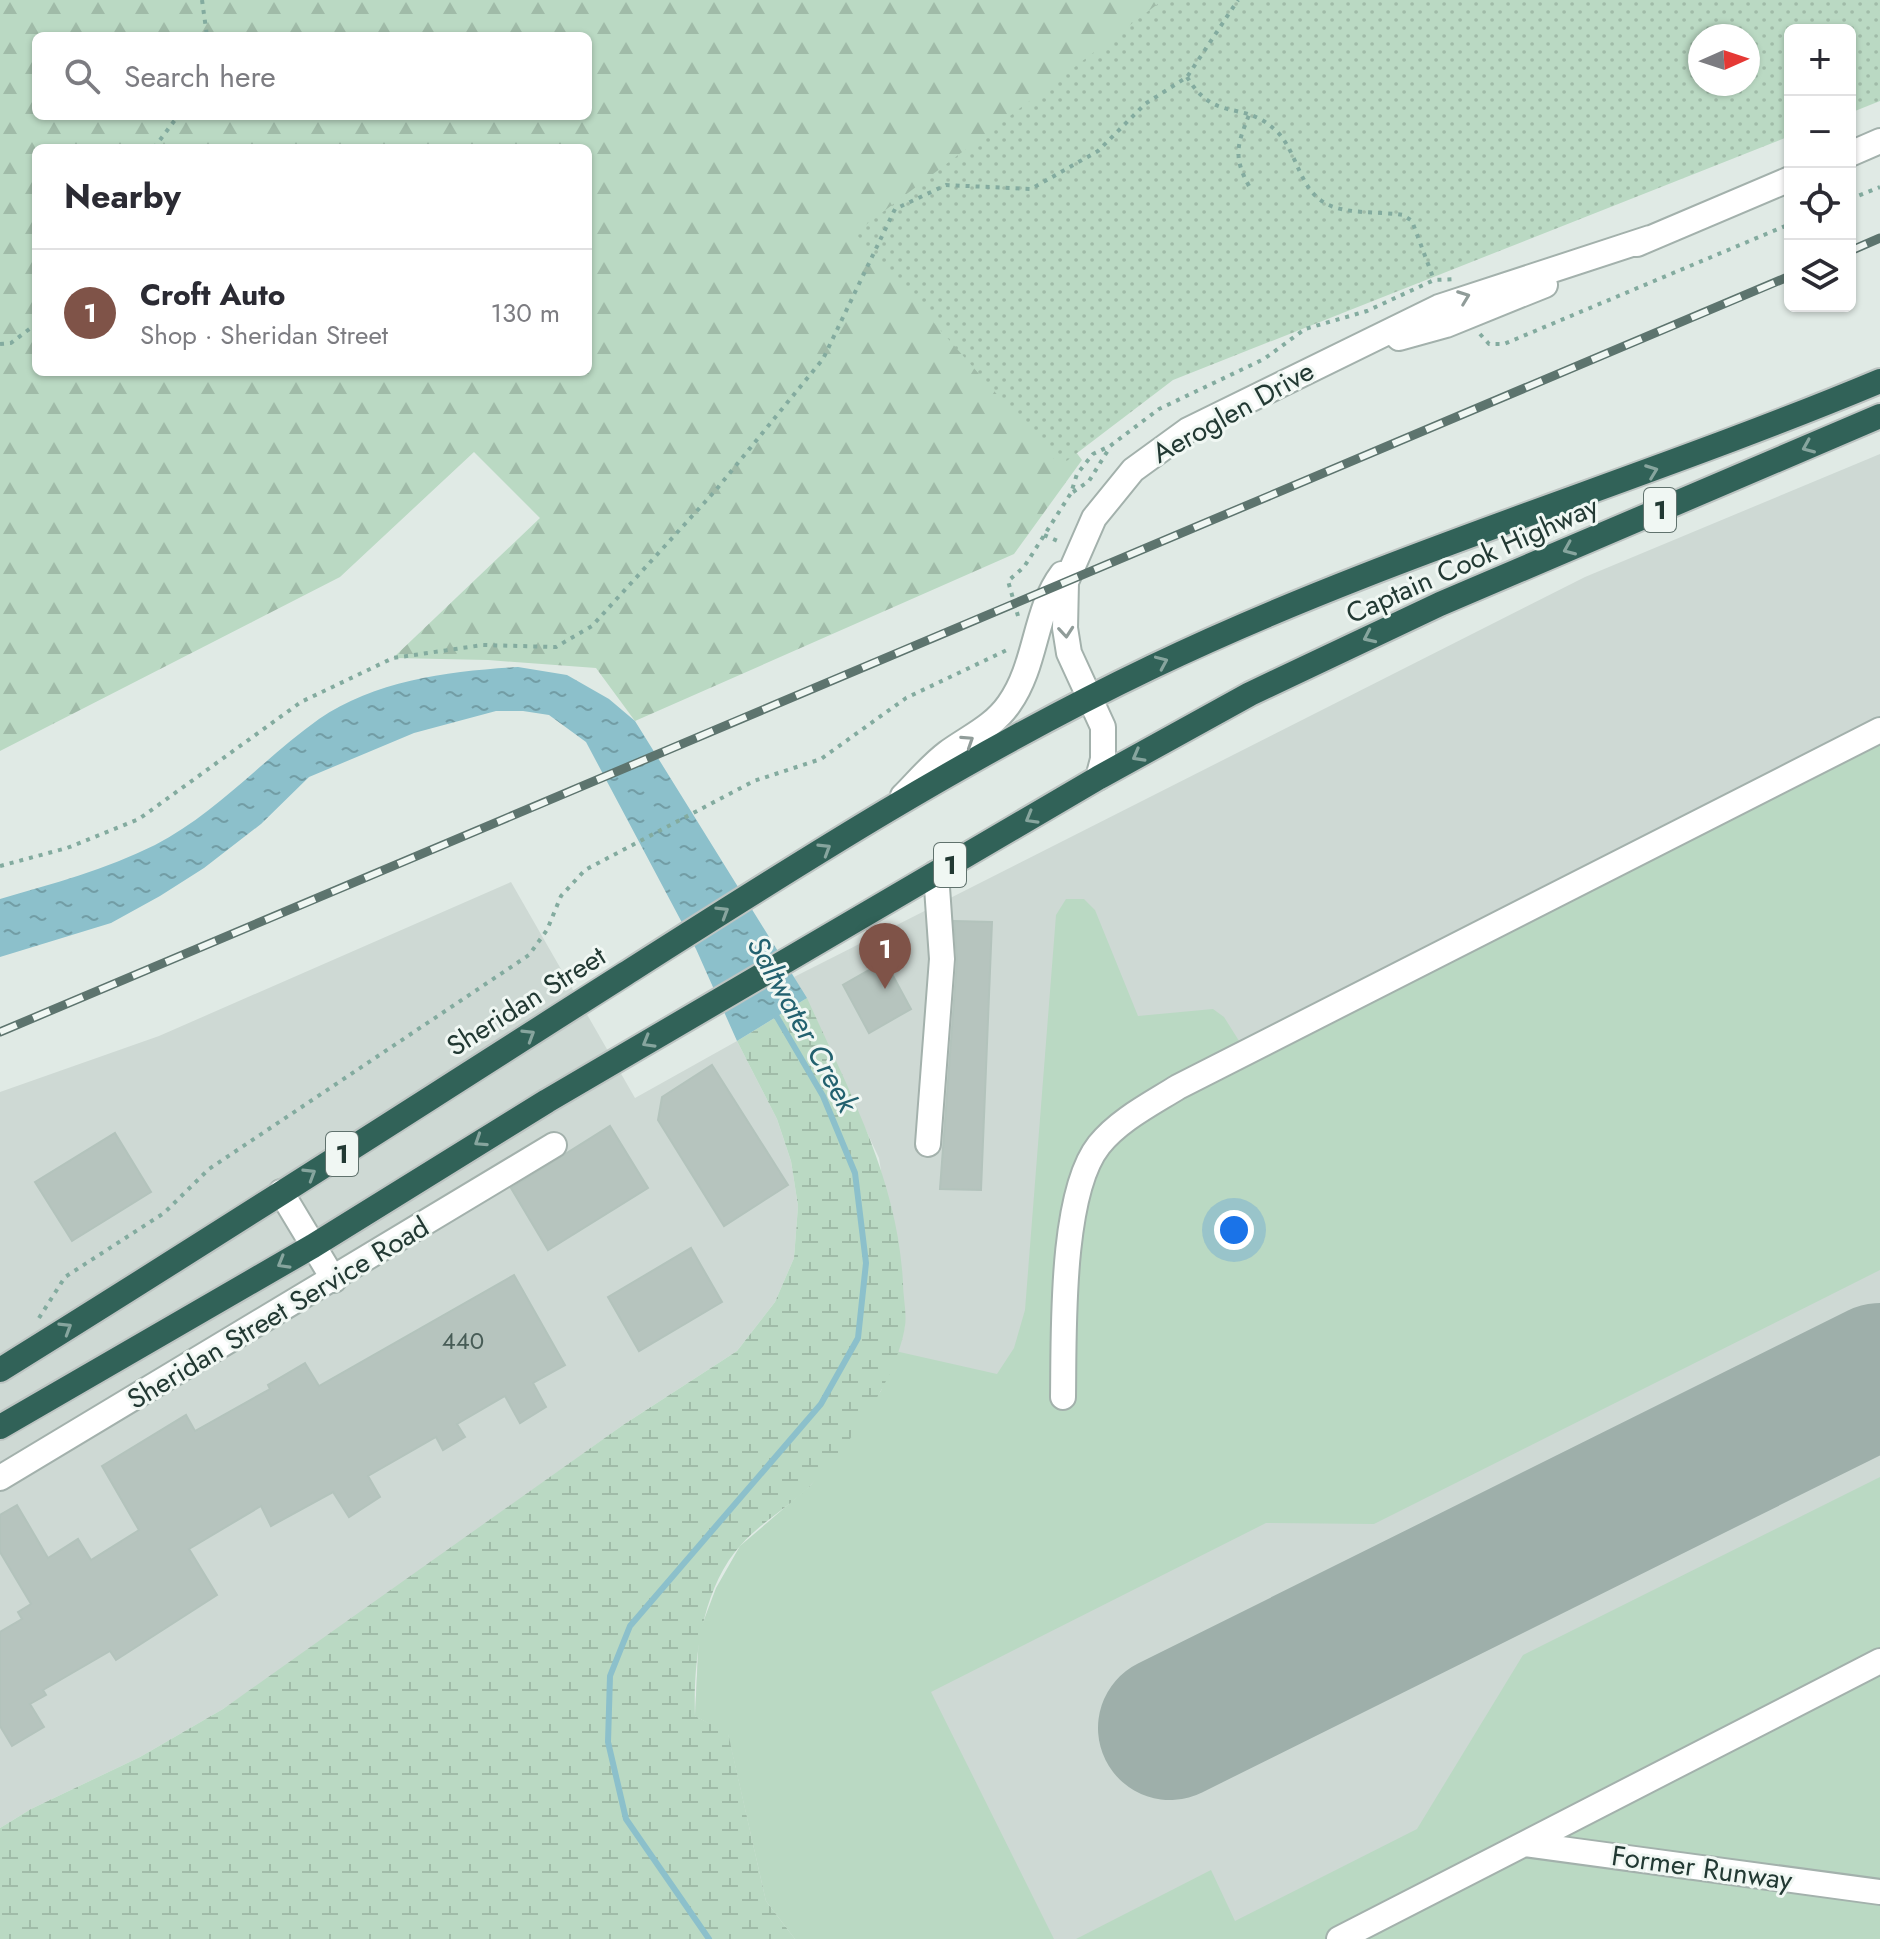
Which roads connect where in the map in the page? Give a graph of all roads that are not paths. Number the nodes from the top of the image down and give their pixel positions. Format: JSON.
{"nodes":[{"id":1,"x":1880,"y":141,"type":"edge"},
{"id":2,"x":1856,"y":151,"type":"edge"},
{"id":3,"x":1784,"y":182,"type":"edge"},
{"id":4,"x":1880,"y":381,"type":"edge"},
{"id":5,"x":1880,"y":416,"type":"edge"},
{"id":6,"x":1075,"y":556,"type":"junction"},
{"id":7,"x":1092,"y":698,"type":"junction"},
{"id":8,"x":1880,"y":730,"type":"edge"},
{"id":9,"x":1098,"y":778,"type":"junction"},
{"id":10,"x":888,"y":809,"type":"junction"},
{"id":11,"x":936,"y":873,"type":"junction"},
{"id":12,"x":928,"y":1144,"type":"dead end"},
{"id":13,"x":554,"y":1145,"type":"dead end"},
{"id":14,"x":281,"y":1192,"type":"junction"},
{"id":15,"x":313,"y":1246,"type":"junction"},
{"id":16,"x":334,"y":1280,"type":"junction"},
{"id":17,"x":0,"y":1370,"type":"edge"},
{"id":18,"x":1063,"y":1397,"type":"dead end"},
{"id":19,"x":0,"y":1427,"type":"edge"},
{"id":20,"x":0,"y":1478,"type":"edge"},
{"id":21,"x":1880,"y":1661,"type":"edge"},
{"id":22,"x":1524,"y":1844,"type":"junction"},
{"id":23,"x":1880,"y":1892,"type":"edge"},
{"id":24,"x":1339,"y":1939,"type":"edge"}],
"edges":[{"from":1,"to":2,"type":"street"},
{"from":3,"to":6,"type":"street","name":"Aeroglen Drive"},
{"from":7,"to":4,"type":"highway","name":"Captain Cook Highway","number":"1","one_way":true},
{"from":5,"to":9,"type":"highway","name":"Captain Cook Highway","number":"1","one_way":true},
{"from":6,"to":7,"type":"street","name":"Aeroglen Drive","one_way":true},
{"from":10,"to":6,"type":"street","name":"Aeroglen Drive","one_way":true},
{"from":7,"to":9,"type":"street","name":"Aeroglen Drive"},
{"from":7,"to":10,"type":"highway","name":"Sheridan Street","number":"1"},
{"from":8,"to":18,"type":"street"},
{"from":9,"to":11,"type":"highway","number":"1","one_way":true},
{"from":14,"to":10,"type":"highway","name":"Sheridan Street","number":"1","one_way":true},
{"from":11,"to":12,"type":"street"},
{"from":11,"to":15,"type":"highway","number":"1","one_way":true},
{"from":13,"to":16,"type":"street","name":"Sheridan Street Service Road"},
{"from":14,"to":15,"type":"street"},
{"from":17,"to":14,"type":"highway","name":"Sheridan Street","number":"1","one_way":true},
{"from":15,"to":16,"type":"street"},
{"from":15,"to":19,"type":"highway","number":"1","one_way":true},
{"from":16,"to":20,"type":"street","name":"Sheridan Street Service Road"},
{"from":21,"to":22,"type":"street"},
{"from":22,"to":23,"type":"street","name":"Former Runway"},
{"from":22,"to":24,"type":"street"}]}
